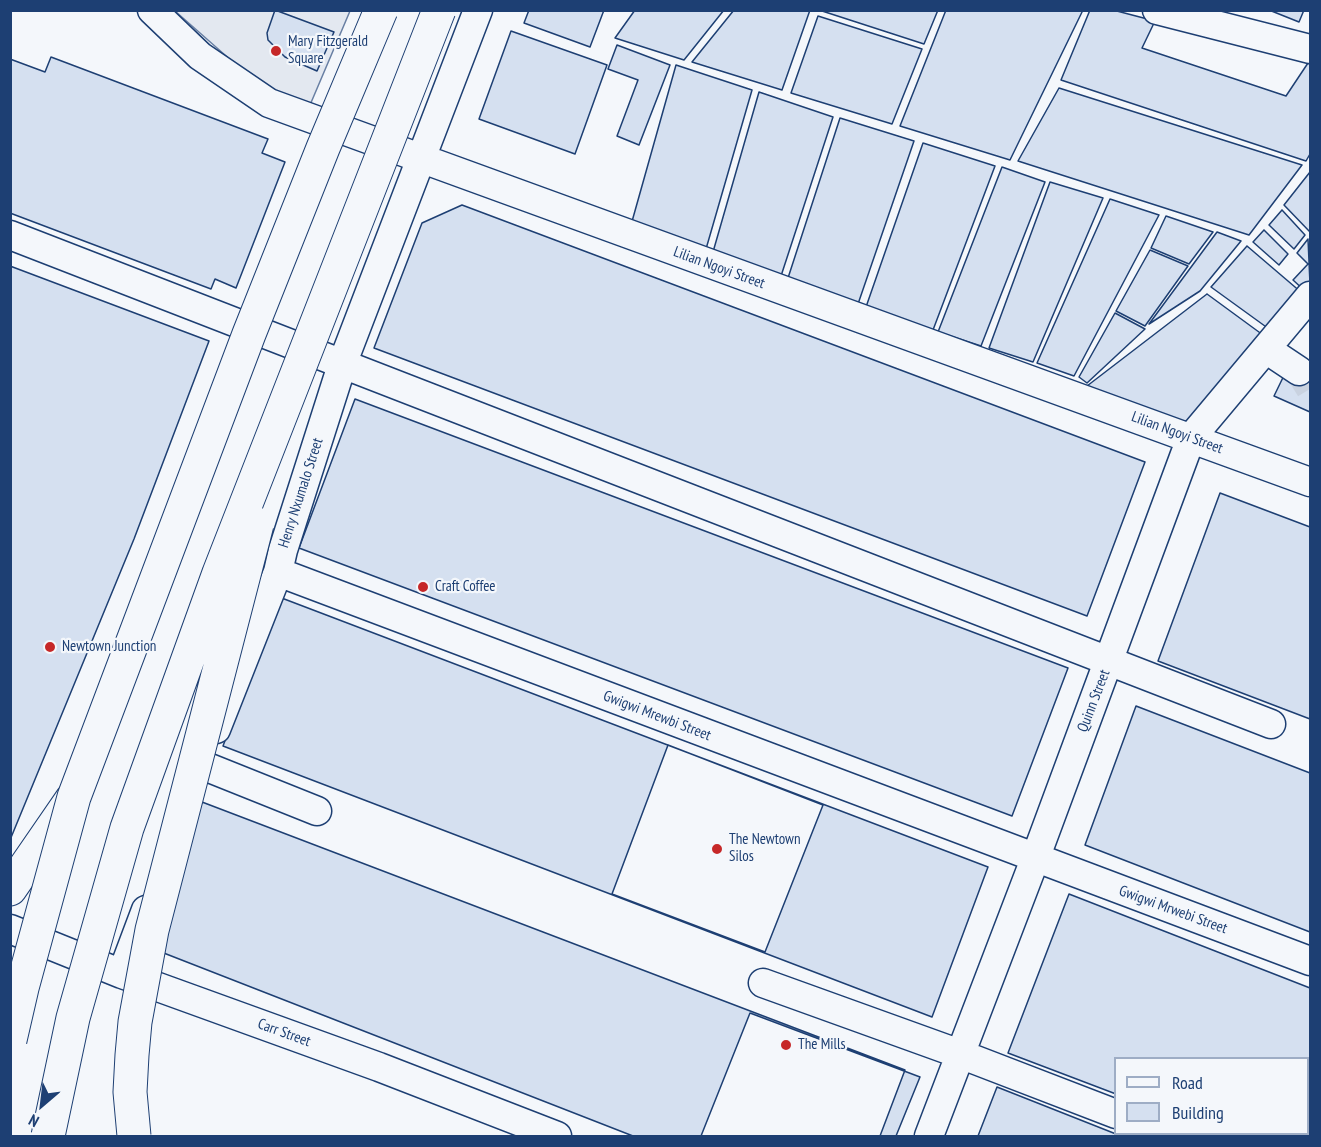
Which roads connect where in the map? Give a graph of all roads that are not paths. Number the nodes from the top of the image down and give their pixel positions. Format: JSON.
{"nodes":[{"id":1,"x":152,"y":10,"type":"edge"},
{"id":2,"x":381,"y":10,"type":"edge"},
{"id":3,"x":439,"y":10,"type":"edge"},
{"id":4,"x":478,"y":10,"type":"edge"},
{"id":5,"x":1156,"y":10,"type":"edge"},
{"id":6,"x":1311,"y":49,"type":"edge"},
{"id":7,"x":423,"y":161,"type":"junction"},
{"id":8,"x":10,"y":235,"type":"edge"},
{"id":9,"x":1311,"y":296,"type":"edge"},
{"id":10,"x":1266,"y":349,"type":"junction"},
{"id":11,"x":343,"y":362,"type":"junction"},
{"id":12,"x":1299,"y":370,"type":"tunnel mouth"},
{"id":13,"x":295,"y":384,"type":"junction"},
{"id":14,"x":1191,"y":438,"type":"junction"},
{"id":15,"x":1311,"y":482,"type":"edge"},
{"id":16,"x":278,"y":572,"type":"junction"},
{"id":17,"x":1109,"y":662,"type":"junction"},
{"id":18,"x":1271,"y":724,"type":"dead end"},
{"id":19,"x":202,"y":765,"type":"junction"},
{"id":20,"x":74,"y":797,"type":"junction"},
{"id":21,"x":317,"y":811,"type":"dead end"},
{"id":22,"x":1035,"y":859,"type":"junction"},
{"id":23,"x":10,"y":889,"type":"edge"},
{"id":24,"x":10,"y":929,"type":"edge"},
{"id":25,"x":1311,"y":961,"type":"edge"},
{"id":26,"x":122,"y":974,"type":"junction"},
{"id":27,"x":763,"y":983,"type":"dead end"},
{"id":28,"x":10,"y":1040,"type":"edge"},
{"id":29,"x":960,"y":1054,"type":"junction"},
{"id":30,"x":1114,"y":1113,"type":"edge"},
{"id":31,"x":48,"y":1137,"type":"edge"},
{"id":32,"x":134,"y":1137,"type":"edge"},
{"id":33,"x":557,"y":1137,"type":"edge"},
{"id":34,"x":929,"y":1137,"type":"edge"}],
"edges":[{"from":1,"to":7,"type":"street","name":"Lilian Ngoyi Street"},
{"from":2,"to":20,"type":"highway","bridge":true},
{"from":3,"to":13,"type":"highway","bridge":true},
{"from":4,"to":7,"type":"street","name":"Henry Nxumalo Street"},
{"from":5,"to":6,"type":"street"},
{"from":7,"to":11,"type":"street","name":"Henry Nxumalo Street"},
{"from":7,"to":14,"type":"street","name":"Lilian Ngoyi Street"},
{"from":8,"to":11,"type":"street"},
{"from":9,"to":10,"type":"street","name":"Quinn Street"},
{"from":10,"to":12,"type":"street"},
{"from":10,"to":14,"type":"street","name":"Quinn Street"},
{"from":11,"to":16,"type":"street","name":"Henry Nxumalo Street"},
{"from":11,"to":17,"type":"street"},
{"from":13,"to":31,"type":"highway","bridge":true},
{"from":13,"to":32,"type":"highway","bridge":true},
{"from":14,"to":15,"type":"street","name":"Lilian Ngoyi Street"},
{"from":14,"to":17,"type":"street","name":"Quinn Street"},
{"from":16,"to":19,"type":"street","name":"Henry Nxumalo Street"},
{"from":16,"to":22,"type":"street","name":"Gwigwi Mrewbi Street"},
{"from":17,"to":18,"type":"street"},
{"from":17,"to":22,"type":"street","name":"Quinn Street"},
{"from":19,"to":21,"type":"street"},
{"from":19,"to":26,"type":"street","name":"Henry Nxumalo Street"},
{"from":20,"to":23,"type":"highway"},
{"from":20,"to":28,"type":"highway","bridge":true},
{"from":22,"to":25,"type":"street","name":"Gwigwi Mrwebi Street"},
{"from":22,"to":29,"type":"street","name":"Quinn Street"},
{"from":24,"to":26,"type":"street","name":"Carr Street"},
{"from":26,"to":33,"type":"street","name":"Carr Street"},
{"from":27,"to":29,"type":"street"},
{"from":29,"to":30,"type":"street"},
{"from":29,"to":34,"type":"street","name":"Quinn Street"}]}
